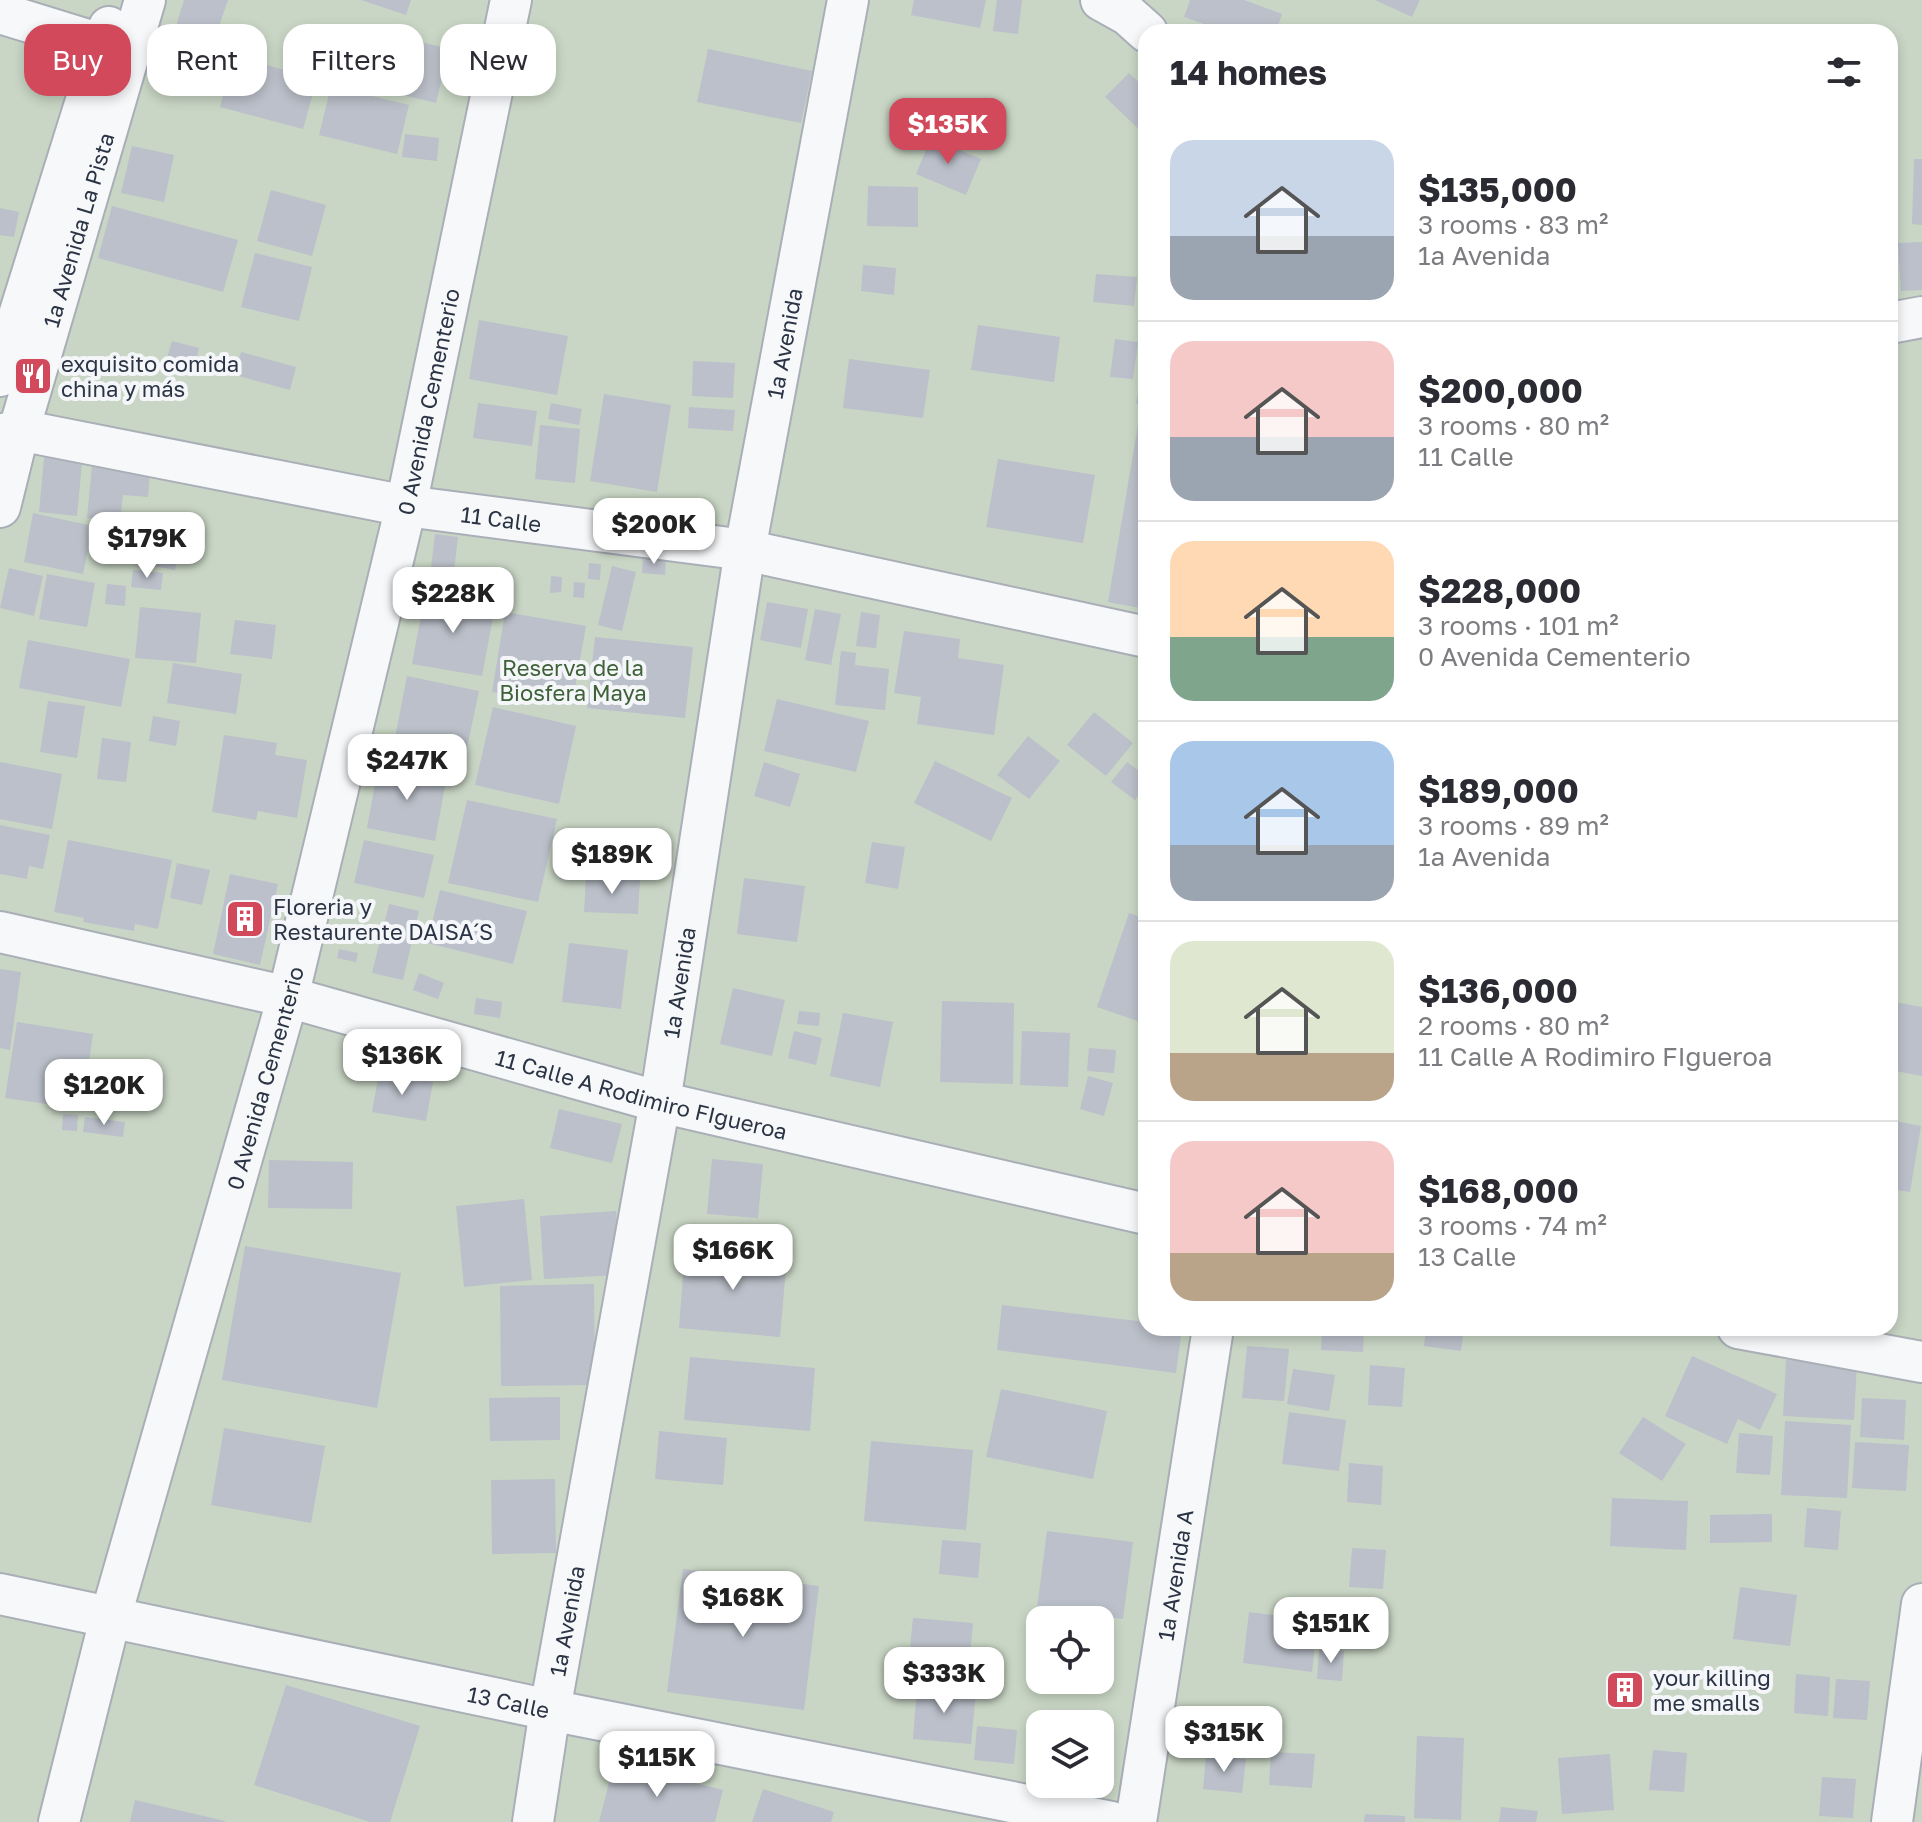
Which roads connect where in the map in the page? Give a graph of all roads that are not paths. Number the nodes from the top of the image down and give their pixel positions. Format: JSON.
{"nodes":[{"id":1,"x":117,"y":0,"type":"edge"},
{"id":2,"x":145,"y":0,"type":"edge"},
{"id":3,"x":511,"y":0,"type":"edge"},
{"id":4,"x":848,"y":0,"type":"edge"},
{"id":5,"x":1101,"y":0,"type":"edge"},
{"id":6,"x":0,"y":13,"type":"edge"},
{"id":7,"x":37,"y":24,"type":"edge"},
{"id":8,"x":117,"y":24,"type":"edge"},
{"id":9,"x":131,"y":24,"type":"edge"},
{"id":10,"x":1138,"y":24,"type":"edge"},
{"id":11,"x":100,"y":96,"type":"edge"},
{"id":12,"x":104,"y":96,"type":"edge"},
{"id":13,"x":1922,"y":317,"type":"edge"},
{"id":14,"x":1898,"y":322,"type":"edge"},
{"id":15,"x":0,"y":376,"type":"edge"},
{"id":16,"x":10,"y":432,"type":"edge"},
{"id":17,"x":406,"y":506,"type":"junction"},
{"id":18,"x":0,"y":507,"type":"edge"},
{"id":19,"x":745,"y":550,"type":"junction"},
{"id":20,"x":1138,"y":635,"type":"edge"},
{"id":21,"x":0,"y":932,"type":"edge"},
{"id":22,"x":288,"y":997,"type":"junction"},
{"id":23,"x":660,"y":1102,"type":"junction"},
{"id":24,"x":1138,"y":1212,"type":"edge"},
{"id":25,"x":1212,"y":1336,"type":"edge"},
{"id":26,"x":1781,"y":1336,"type":"edge"},
{"id":27,"x":1922,"y":1362,"type":"edge"},
{"id":28,"x":0,"y":1594,"type":"edge"},
{"id":29,"x":1922,"y":1604,"type":"edge"},
{"id":30,"x":110,"y":1619,"type":"junction"},
{"id":31,"x":550,"y":1710,"type":"junction"},
{"id":32,"x":59,"y":1822,"type":"edge"},
{"id":33,"x":533,"y":1822,"type":"edge"},
{"id":34,"x":1112,"y":1822,"type":"edge"},
{"id":35,"x":1136,"y":1822,"type":"edge"},
{"id":36,"x":1892,"y":1822,"type":"edge"}],
"edges":[{"from":1,"to":8,"type":"street","name":"1a Avenida La Pista"},
{"from":2,"to":9,"type":"street","name":"1a Avenida La Pista"},
{"from":3,"to":17,"type":"street","name":"0 Avenida Cementerio"},
{"from":4,"to":19,"type":"street","name":"1a Avenida"},
{"from":5,"to":10,"type":"street"},
{"from":6,"to":7,"type":"street"},
{"from":11,"to":15,"type":"street","name":"1a Avenida La Pista"},
{"from":12,"to":16,"type":"street","name":"1a Avenida La Pista"},
{"from":13,"to":14,"type":"street"},
{"from":16,"to":17,"type":"street","name":"11 Calle"},
{"from":16,"to":18,"type":"street","name":"1a Avenida La Pista"},
{"from":17,"to":19,"type":"street","name":"11 Calle"},
{"from":17,"to":22,"type":"street","name":"0 Avenida Cementerio"},
{"from":19,"to":20,"type":"street","name":"11 Calle"},
{"from":19,"to":23,"type":"street","name":"1a Avenida"},
{"from":21,"to":22,"type":"street","name":"11 Calle A Rodimiro FIgueroa"},
{"from":22,"to":23,"type":"street","name":"11 Calle A Rodimiro FIgueroa"},
{"from":22,"to":30,"type":"street","name":"0 Avenida Cementerio"},
{"from":23,"to":24,"type":"street","name":"11 Calle A Rodimiro FIgueroa"},
{"from":23,"to":31,"type":"street","name":"1a Avenida"},
{"from":25,"to":35,"type":"street","name":"1a Avenida A"},
{"from":26,"to":27,"type":"street"},
{"from":28,"to":30,"type":"street","name":"13 Calle"},
{"from":29,"to":36,"type":"street"},
{"from":30,"to":31,"type":"street","name":"13 Calle"},
{"from":30,"to":32,"type":"street","name":"0 Avenida Cementerio"},
{"from":31,"to":33,"type":"street","name":"1a Avenida"},
{"from":31,"to":34,"type":"street","name":"13 Calle"}]}
